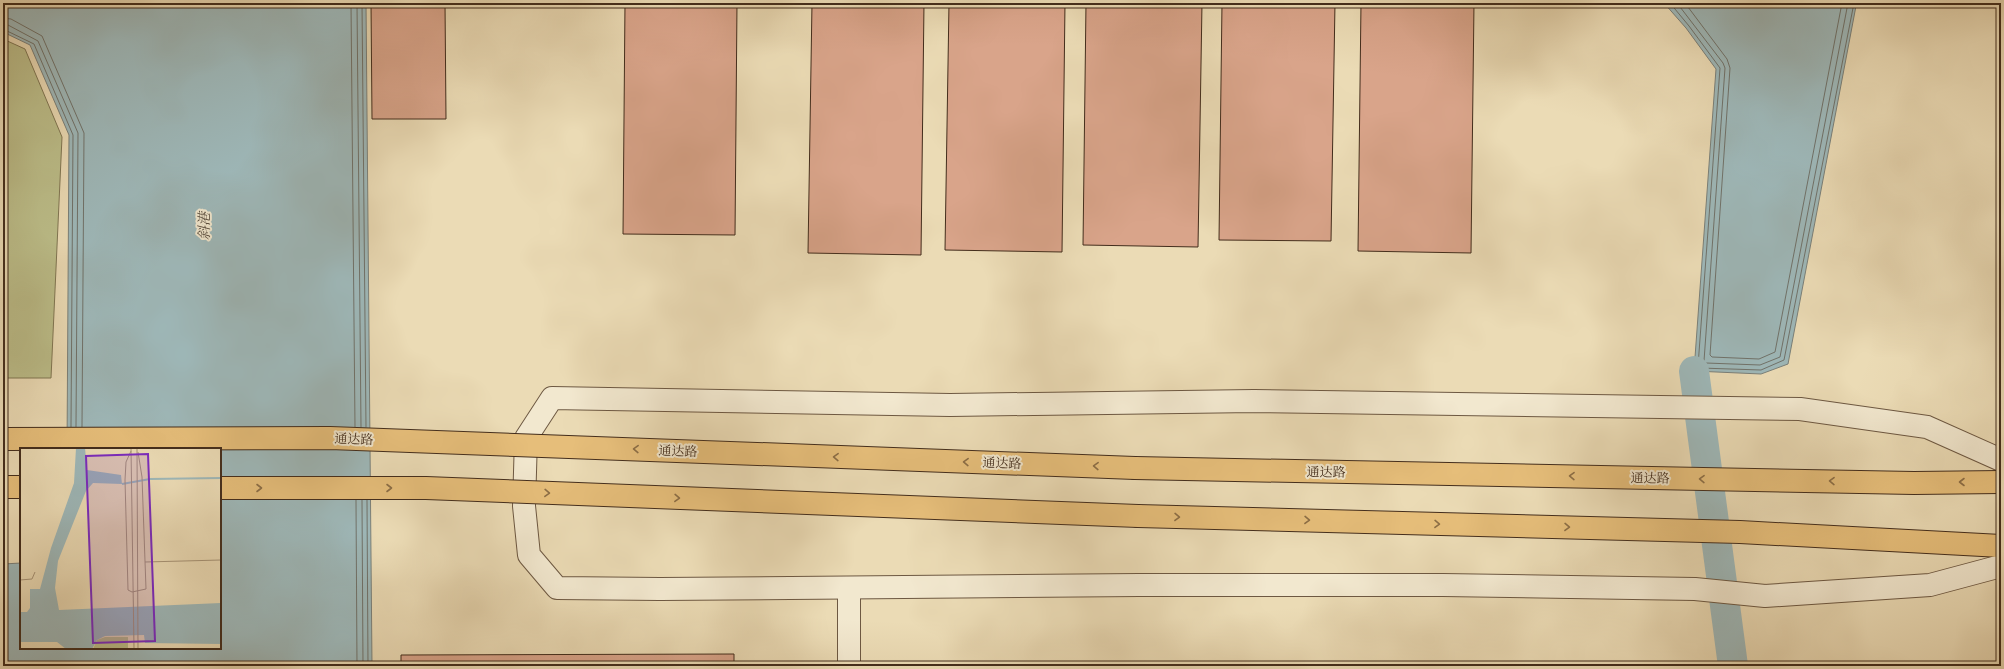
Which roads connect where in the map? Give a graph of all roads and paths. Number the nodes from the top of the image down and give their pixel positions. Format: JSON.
{"nodes":[{"id":1,"x":3,"y":439,"type":"edge"},
{"id":2,"x":2001,"y":460,"type":"edge"},
{"id":3,"x":2001,"y":482,"type":"edge"},
{"id":4,"x":3,"y":487,"type":"edge"},
{"id":5,"x":20,"y":487,"type":"edge"},
{"id":6,"x":221,"y":488,"type":"edge"},
{"id":7,"x":2001,"y":546,"type":"edge"},
{"id":8,"x":2001,"y":566,"type":"edge"},
{"id":9,"x":849,"y":588,"type":"junction"},
{"id":10,"x":849,"y":666,"type":"edge"}],
"edges":[{"from":3,"to":1,"type":"main road","name":"通达路","one_way":true,"bridge":true},
{"from":2,"to":9,"type":"street"},
{"from":4,"to":5,"type":"main road"},
{"from":6,"to":7,"type":"main road","one_way":true,"bridge":true},
{"from":8,"to":9,"type":"street"},
{"from":9,"to":10,"type":"street"}]}
